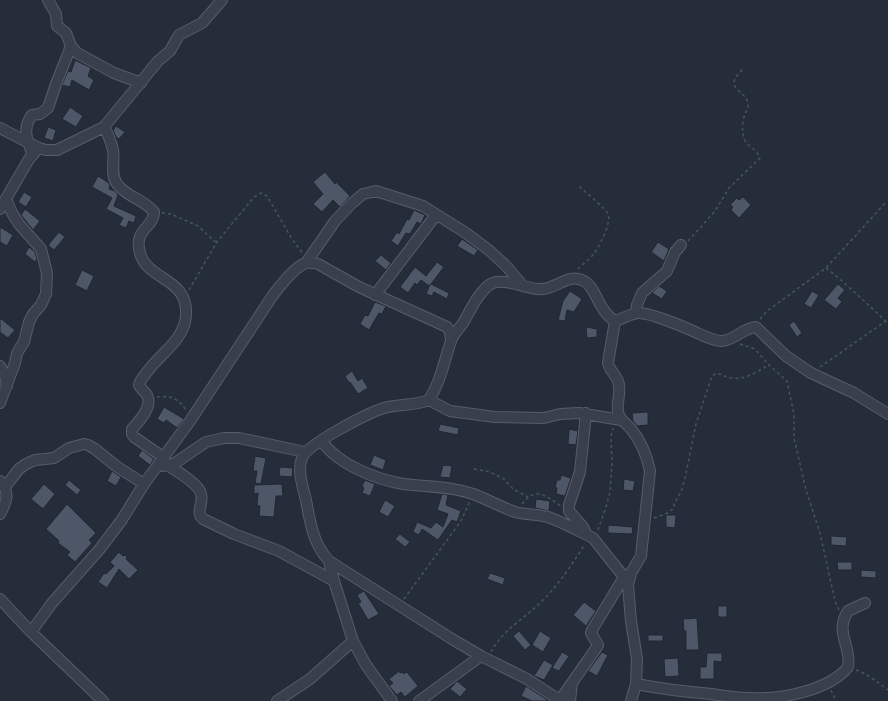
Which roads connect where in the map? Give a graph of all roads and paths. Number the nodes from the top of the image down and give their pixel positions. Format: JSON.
{"nodes":[{"id":1,"x":48,"y":0,"type":"edge"},
{"id":2,"x":222,"y":0,"type":"edge"},
{"id":3,"x":71,"y":46,"type":"junction"},
{"id":4,"x":742,"y":69,"type":"dead end"},
{"id":5,"x":140,"y":83,"type":"junction"},
{"id":6,"x":104,"y":127,"type":"junction"},
{"id":7,"x":0,"y":128,"type":"edge"},
{"id":8,"x":27,"y":141,"type":"junction"},
{"id":9,"x":36,"y":151,"type":"junction"},
{"id":10,"x":579,"y":186,"type":"dead end"},
{"id":11,"x":6,"y":199,"type":"junction"},
{"id":12,"x":886,"y":202,"type":"dead end"},
{"id":13,"x":0,"y":209,"type":"edge"},
{"id":14,"x":154,"y":212,"type":"junction"},
{"id":15,"x":436,"y":215,"type":"junction"},
{"id":16,"x":217,"y":242,"type":"junction"},
{"id":17,"x":681,"y":245,"type":"joint"},
{"id":18,"x":307,"y":262,"type":"junction"},
{"id":19,"x":826,"y":268,"type":"junction"},
{"id":20,"x":570,"y":278,"type":"junction"},
{"id":21,"x":522,"y":284,"type":"junction"},
{"id":22,"x":375,"y":295,"type":"junction"},
{"id":23,"x":185,"y":298,"type":"junction"},
{"id":24,"x":636,"y":313,"type":"junction"},
{"id":25,"x":615,"y":321,"type":"junction"},
{"id":26,"x":887,"y":322,"type":"edge"},
{"id":27,"x":463,"y":323,"type":"junction"},
{"id":28,"x":447,"y":327,"type":"junction"},
{"id":29,"x":752,"y":327,"type":"junction"},
{"id":30,"x":451,"y":340,"type":"junction"},
{"id":31,"x":727,"y":340,"type":"junction"},
{"id":32,"x":769,"y":365,"type":"junction"},
{"id":33,"x":0,"y":366,"type":"edge"},
{"id":34,"x":811,"y":373,"type":"junction"},
{"id":35,"x":7,"y":386,"type":"junction"},
{"id":36,"x":148,"y":399,"type":"junction"},
{"id":37,"x":429,"y":400,"type":"junction"},
{"id":38,"x":0,"y":403,"type":"edge"},
{"id":39,"x":586,"y":413,"type":"junction"},
{"id":40,"x":888,"y":414,"type":"edge"},
{"id":41,"x":616,"y":417,"type":"junction"},
{"id":42,"x":190,"y":421,"type":"junction"},
{"id":43,"x":322,"y":441,"type":"junction"},
{"id":44,"x":305,"y":452,"type":"junction"},
{"id":45,"x":162,"y":463,"type":"junction"},
{"id":46,"x":474,"y":469,"type":"dead end"},
{"id":47,"x":2,"y":484,"type":"edge"},
{"id":48,"x":144,"y":484,"type":"junction"},
{"id":49,"x":473,"y":494,"type":"junction"},
{"id":50,"x":528,"y":497,"type":"junction"},
{"id":51,"x":569,"y":511,"type":"junction"},
{"id":52,"x":516,"y":512,"type":"junction"},
{"id":53,"x":0,"y":514,"type":"edge"},
{"id":54,"x":645,"y":521,"type":"junction"},
{"id":55,"x":590,"y":537,"type":"junction"},
{"id":56,"x":329,"y":562,"type":"junction"},
{"id":57,"x":628,"y":579,"type":"junction"},
{"id":58,"x":334,"y":581,"type":"junction"},
{"id":59,"x":865,"y":603,"type":"dead end"},
{"id":60,"x":2,"y":605,"type":"edge"},
{"id":61,"x":399,"y":605,"type":"junction"},
{"id":62,"x":843,"y":621,"type":"junction"},
{"id":63,"x":31,"y":632,"type":"junction"},
{"id":64,"x":353,"y":641,"type":"junction"},
{"id":65,"x":484,"y":657,"type":"junction"},
{"id":66,"x":848,"y":667,"type":"junction"},
{"id":67,"x":572,"y":682,"type":"junction"},
{"id":68,"x":636,"y":684,"type":"junction"},
{"id":69,"x":826,"y":684,"type":"junction"},
{"id":70,"x":888,"y":690,"type":"edge"},
{"id":71,"x":754,"y":700,"type":"edge"},
{"id":72,"x":103,"y":701,"type":"edge"},
{"id":73,"x":277,"y":701,"type":"edge"},
{"id":74,"x":392,"y":701,"type":"edge"},
{"id":75,"x":419,"y":701,"type":"edge"},
{"id":76,"x":560,"y":701,"type":"edge"},
{"id":77,"x":570,"y":701,"type":"edge"},
{"id":78,"x":631,"y":701,"type":"edge"},
{"id":79,"x":836,"y":701,"type":"edge"}],
"edges":[{"from":1,"to":3,"type":"street"},
{"from":2,"to":5,"type":"street"},
{"from":3,"to":5,"type":"street"},
{"from":3,"to":8,"type":"street"},
{"from":4,"to":17,"type":"path"},
{"from":5,"to":6,"type":"street"},
{"from":6,"to":9,"type":"street"},
{"from":6,"to":14,"type":"street"},
{"from":7,"to":8,"type":"street"},
{"from":8,"to":9,"type":"street"},
{"from":9,"to":11,"type":"street"},
{"from":10,"to":20,"type":"path"},
{"from":11,"to":13,"type":"street"},
{"from":11,"to":35,"type":"street"},
{"from":12,"to":19,"type":"path"},
{"from":14,"to":16,"type":"path"},
{"from":14,"to":23,"type":"street"},
{"from":15,"to":18,"type":"street"},
{"from":15,"to":21,"type":"street"},
{"from":15,"to":22,"type":"street"},
{"from":16,"to":18,"type":"path"},
{"from":16,"to":23,"type":"path"},
{"from":17,"to":24,"type":"street"},
{"from":18,"to":22,"type":"street"},
{"from":18,"to":42,"type":"street"},
{"from":19,"to":26,"type":"path"},
{"from":19,"to":29,"type":"path"},
{"from":20,"to":21,"type":"street"},
{"from":20,"to":25,"type":"street"},
{"from":21,"to":27,"type":"street"},
{"from":22,"to":28,"type":"street"},
{"from":23,"to":36,"type":"street"},
{"from":24,"to":25,"type":"street"},
{"from":24,"to":31,"type":"street"},
{"from":25,"to":41,"type":"street"},
{"from":26,"to":34,"type":"path"},
{"from":27,"to":28,"type":"street"},
{"from":27,"to":30,"type":"street"},
{"from":28,"to":30,"type":"street"},
{"from":29,"to":31,"type":"street"},
{"from":29,"to":34,"type":"street"},
{"from":30,"to":37,"type":"street"},
{"from":31,"to":32,"type":"path"},
{"from":32,"to":54,"type":"path"},
{"from":32,"to":62,"type":"path"},
{"from":33,"to":35,"type":"street"},
{"from":34,"to":40,"type":"street"},
{"from":35,"to":38,"type":"street"},
{"from":36,"to":42,"type":"path"},
{"from":36,"to":45,"type":"street"},
{"from":37,"to":39,"type":"street"},
{"from":37,"to":43,"type":"street"},
{"from":39,"to":41,"type":"street"},
{"from":39,"to":51,"type":"street"},
{"from":41,"to":54,"type":"street"},
{"from":41,"to":55,"type":"path"},
{"from":42,"to":45,"type":"street"},
{"from":43,"to":44,"type":"street"},
{"from":43,"to":49,"type":"street"},
{"from":44,"to":45,"type":"street"},
{"from":44,"to":56,"type":"street"},
{"from":45,"to":48,"type":"street"},
{"from":45,"to":58,"type":"street"},
{"from":46,"to":50,"type":"path"},
{"from":47,"to":48,"type":"street"},
{"from":47,"to":53,"type":"street"},
{"from":48,"to":63,"type":"street"},
{"from":49,"to":52,"type":"street"},
{"from":49,"to":61,"type":"path"},
{"from":50,"to":51,"type":"path"},
{"from":50,"to":52,"type":"path"},
{"from":51,"to":55,"type":"street"},
{"from":52,"to":55,"type":"street"},
{"from":54,"to":57,"type":"street"},
{"from":55,"to":57,"type":"street"},
{"from":55,"to":65,"type":"path"},
{"from":56,"to":58,"type":"street"},
{"from":56,"to":61,"type":"street"},
{"from":57,"to":67,"type":"street"},
{"from":57,"to":68,"type":"street"},
{"from":58,"to":64,"type":"street"},
{"from":59,"to":62,"type":"street"},
{"from":60,"to":63,"type":"street"},
{"from":61,"to":65,"type":"street"},
{"from":62,"to":66,"type":"street"},
{"from":63,"to":72,"type":"street"},
{"from":64,"to":73,"type":"street"},
{"from":64,"to":74,"type":"street"},
{"from":65,"to":75,"type":"street"},
{"from":65,"to":76,"type":"street"},
{"from":66,"to":69,"type":"street"},
{"from":66,"to":70,"type":"path"},
{"from":67,"to":76,"type":"street"},
{"from":67,"to":77,"type":"street"},
{"from":68,"to":71,"type":"street"},
{"from":68,"to":78,"type":"street"},
{"from":69,"to":71,"type":"street"},
{"from":69,"to":79,"type":"path"}]}
